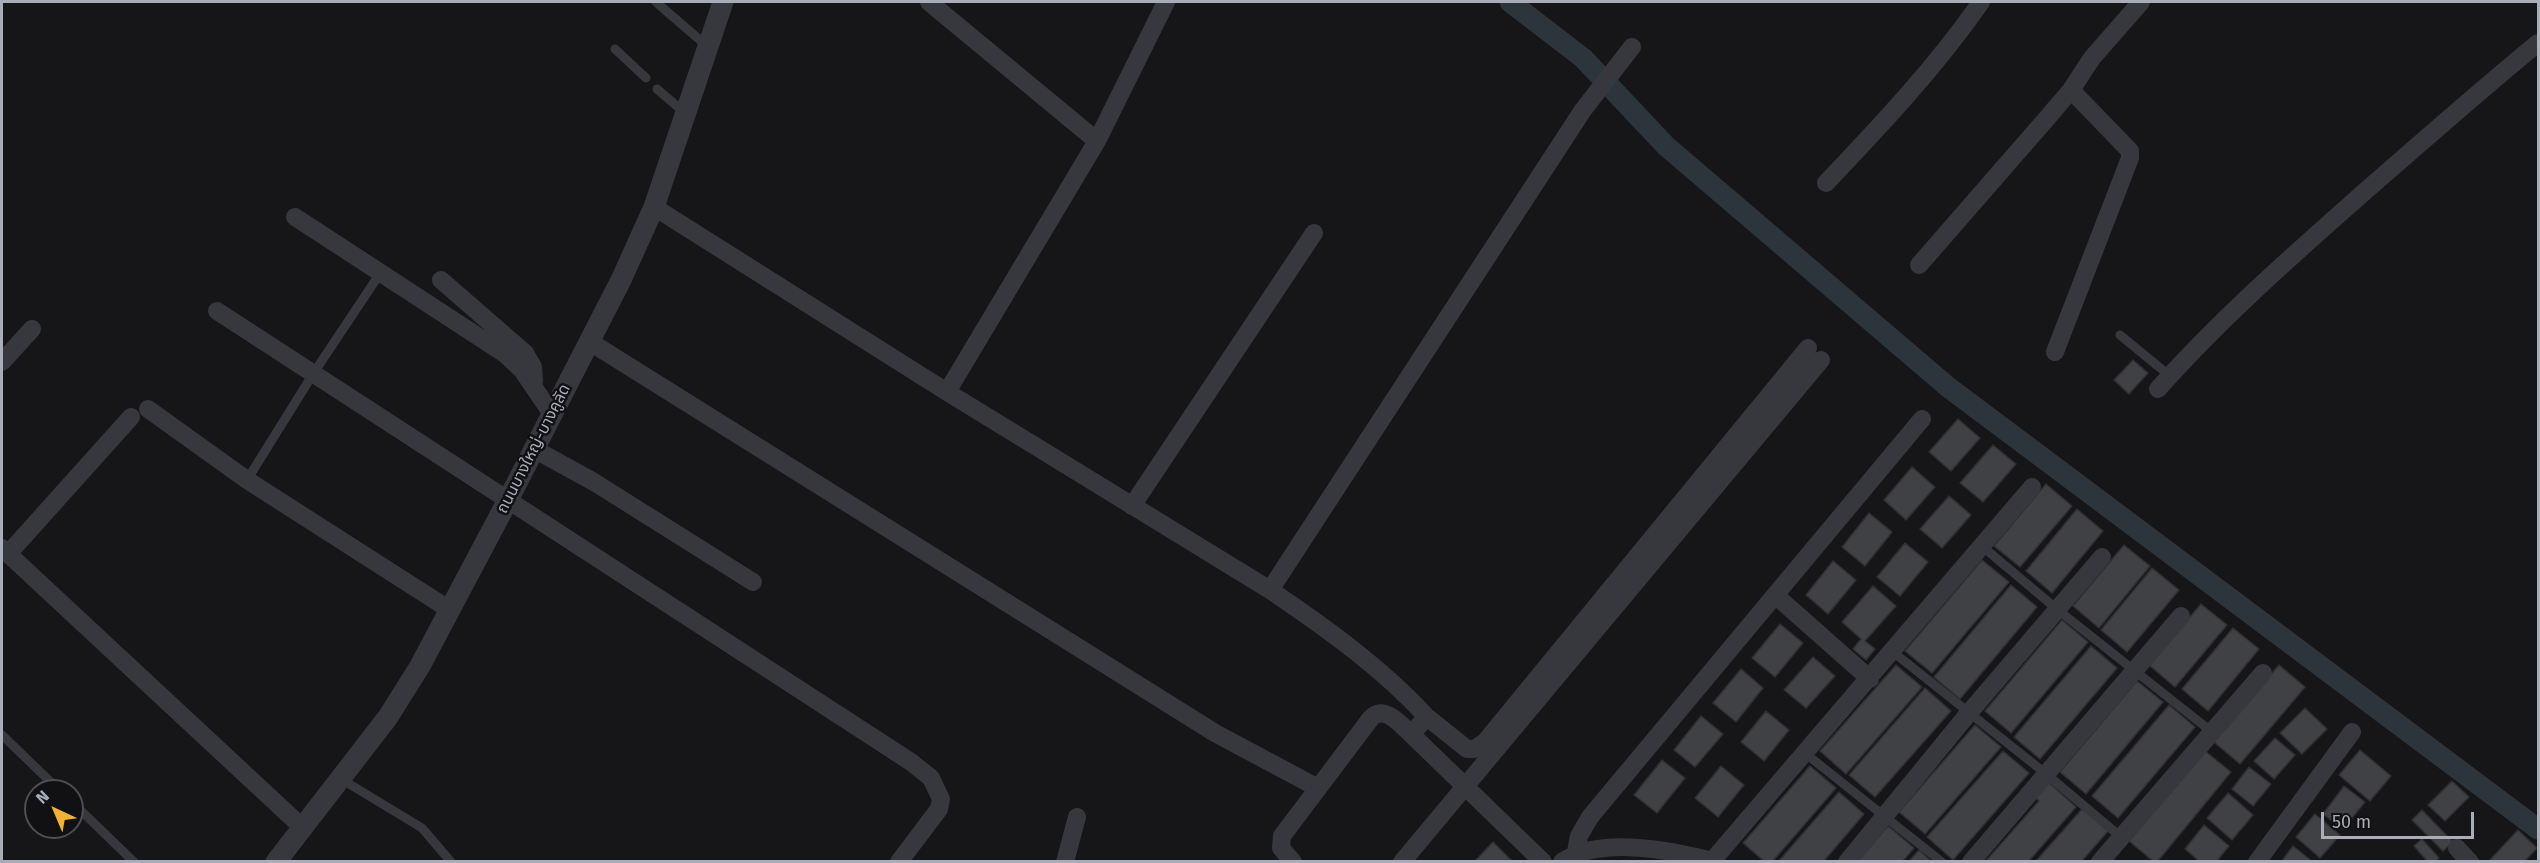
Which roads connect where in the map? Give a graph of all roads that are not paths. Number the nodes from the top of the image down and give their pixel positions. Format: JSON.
{"nodes":[{"id":1,"x":656,"y":2,"type":"edge"},
{"id":2,"x":723,"y":2,"type":"edge"},
{"id":3,"x":929,"y":2,"type":"edge"},
{"id":4,"x":1166,"y":2,"type":"edge"},
{"id":5,"x":1981,"y":2,"type":"edge"},
{"id":6,"x":2141,"y":2,"type":"edge"},
{"id":7,"x":2538,"y":43,"type":"edge"},
{"id":8,"x":708,"y":47,"type":"junction"},
{"id":9,"x":615,"y":49,"type":"dead end"},
{"id":10,"x":1626,"y":54,"type":"dead end"},
{"id":11,"x":646,"y":78,"type":"dead end"},
{"id":12,"x":657,"y":89,"type":"dead end"},
{"id":13,"x":2071,"y":90,"type":"junction"},
{"id":14,"x":686,"y":114,"type":"junction"},
{"id":15,"x":1097,"y":141,"type":"junction"},
{"id":16,"x":1826,"y":183,"type":"dead end"},
{"id":17,"x":654,"y":207,"type":"junction"},
{"id":18,"x":295,"y":217,"type":"dead end"},
{"id":19,"x":1314,"y":233,"type":"dead end"},
{"id":20,"x":1919,"y":266,"type":"dead end"},
{"id":21,"x":381,"y":272,"type":"junction"},
{"id":22,"x":441,"y":280,"type":"dead end"},
{"id":23,"x":217,"y":311,"type":"dead end"},
{"id":24,"x":32,"y":329,"type":"dead end"},
{"id":25,"x":2120,"y":335,"type":"dead end"},
{"id":26,"x":590,"y":342,"type":"junction"},
{"id":27,"x":2055,"y":352,"type":"dead end"},
{"id":28,"x":2,"y":362,"type":"edge"},
{"id":29,"x":313,"y":374,"type":"junction"},
{"id":30,"x":2164,"y":383,"type":"joint"},
{"id":31,"x":534,"y":385,"type":"junction"},
{"id":32,"x":947,"y":392,"type":"junction"},
{"id":33,"x":148,"y":409,"type":"dead end"},
{"id":34,"x":552,"y":414,"type":"junction"},
{"id":35,"x":131,"y":417,"type":"dead end"},
{"id":36,"x":1922,"y":419,"type":"dead end"},
{"id":37,"x":534,"y":449,"type":"junction"},
{"id":38,"x":247,"y":480,"type":"junction"},
{"id":39,"x":2032,"y":487,"type":"dead end"},
{"id":40,"x":508,"y":500,"type":"junction"},
{"id":41,"x":1132,"y":506,"type":"junction"},
{"id":42,"x":1983,"y":547,"type":"junction"},
{"id":43,"x":5,"y":551,"type":"edge"},
{"id":44,"x":2102,"y":557,"type":"dead end"},
{"id":45,"x":753,"y":582,"type":"dead end"},
{"id":46,"x":1270,"y":590,"type":"junction"},
{"id":47,"x":1775,"y":595,"type":"junction"},
{"id":48,"x":450,"y":610,"type":"junction"},
{"id":49,"x":2058,"y":610,"type":"junction"},
{"id":50,"x":2181,"y":616,"type":"dead end"},
{"id":51,"x":1893,"y":652,"type":"junction"},
{"id":52,"x":2135,"y":669,"type":"junction"},
{"id":53,"x":2263,"y":673,"type":"dead end"},
{"id":54,"x":1870,"y":679,"type":"junction"},
{"id":55,"x":1968,"y":714,"type":"junction"},
{"id":56,"x":1427,"y":717,"type":"junction"},
{"id":57,"x":2212,"y":732,"type":"junction"},
{"id":58,"x":2352,"y":732,"type":"dead end"},
{"id":59,"x":1411,"y":734,"type":"junction"},
{"id":60,"x":2,"y":735,"type":"edge"},
{"id":61,"x":1806,"y":754,"type":"junction"},
{"id":62,"x":2045,"y":773,"type":"junction"},
{"id":63,"x":48,"y":779,"type":"edge"},
{"id":64,"x":340,"y":779,"type":"junction"},
{"id":65,"x":1466,"y":787,"type":"junction"},
{"id":66,"x":1318,"y":788,"type":"junction"},
{"id":67,"x":84,"y":813,"type":"edge"},
{"id":68,"x":1077,"y":817,"type":"dead end"},
{"id":69,"x":1885,"y":817,"type":"junction"},
{"id":70,"x":303,"y":828,"type":"junction"},
{"id":71,"x":2121,"y":837,"type":"junction"},
{"id":72,"x":2457,"y":848,"type":"dead end"},
{"id":73,"x":1569,"y":857,"type":"edge"},
{"id":74,"x":134,"y":861,"type":"edge"},
{"id":75,"x":276,"y":861,"type":"edge"},
{"id":76,"x":451,"y":861,"type":"edge"},
{"id":77,"x":899,"y":861,"type":"edge"},
{"id":78,"x":1065,"y":861,"type":"edge"},
{"id":79,"x":1293,"y":861,"type":"edge"},
{"id":80,"x":1402,"y":861,"type":"edge"},
{"id":81,"x":1543,"y":861,"type":"edge"},
{"id":82,"x":1847,"y":861,"type":"edge"},
{"id":83,"x":1942,"y":861,"type":"edge"},
{"id":84,"x":1971,"y":861,"type":"edge"},
{"id":85,"x":2100,"y":861,"type":"edge"},
{"id":86,"x":2258,"y":861,"type":"edge"},
{"id":87,"x":2470,"y":861,"type":"edge"}],
"edges":[{"from":1,"to":8,"type":"lane"},
{"from":2,"to":8,"type":"street","name":"ถนนบางใหญ่-บางคูลัด"},
{"from":3,"to":15,"type":"street"},
{"from":4,"to":15,"type":"street"},
{"from":5,"to":16,"type":"street"},
{"from":6,"to":13,"type":"street"},
{"from":7,"to":30,"type":"street"},
{"from":8,"to":14,"type":"street","name":"ถนนบางใหญ่-บางคูลัด"},
{"from":9,"to":11,"type":"lane"},
{"from":10,"to":46,"type":"street"},
{"from":12,"to":14,"type":"lane"},
{"from":13,"to":20,"type":"street"},
{"from":13,"to":27,"type":"street"},
{"from":14,"to":17,"type":"street","name":"ถนนบางใหญ่-บางคูลัด"},
{"from":15,"to":32,"type":"street"},
{"from":17,"to":26,"type":"street","name":"ถนนบางใหญ่-บางคูลัด"},
{"from":17,"to":32,"type":"street"},
{"from":18,"to":21,"type":"street"},
{"from":19,"to":41,"type":"street"},
{"from":21,"to":29,"type":"lane"},
{"from":21,"to":31,"type":"street"},
{"from":22,"to":31,"type":"street"},
{"from":23,"to":29,"type":"street"},
{"from":24,"to":28,"type":"street"},
{"from":25,"to":30,"type":"lane"},
{"from":26,"to":34,"type":"street","name":"ถนนบางใหญ่-บางคูลัด"},
{"from":26,"to":66,"type":"street"},
{"from":29,"to":38,"type":"lane"},
{"from":29,"to":40,"type":"street"},
{"from":31,"to":34,"type":"street"},
{"from":32,"to":41,"type":"street"},
{"from":33,"to":38,"type":"street"},
{"from":34,"to":37,"type":"street","name":"ถนนบางใหญ่-บางคูลัด"},
{"from":35,"to":43,"type":"street"},
{"from":36,"to":47,"type":"street"},
{"from":37,"to":40,"type":"street","name":"ถนนบางใหญ่-บางคูลัด"},
{"from":37,"to":45,"type":"street"},
{"from":38,"to":48,"type":"street"},
{"from":39,"to":42,"type":"street"},
{"from":40,"to":48,"type":"street","name":"ถนนบางใหญ่-บางคูลัด"},
{"from":40,"to":77,"type":"street"},
{"from":41,"to":46,"type":"street"},
{"from":42,"to":49,"type":"lane"},
{"from":42,"to":51,"type":"street"},
{"from":43,"to":70,"type":"street"},
{"from":44,"to":49,"type":"street"},
{"from":46,"to":56,"type":"street"},
{"from":47,"to":54,"type":"street"},
{"from":47,"to":73,"type":"street"},
{"from":48,"to":64,"type":"street","name":"ถนนบางใหญ่-บางคูลัด"},
{"from":49,"to":52,"type":"lane"},
{"from":49,"to":55,"type":"street"},
{"from":50,"to":52,"type":"street"},
{"from":51,"to":54,"type":"street"},
{"from":51,"to":55,"type":"lane"},
{"from":52,"to":57,"type":"lane"},
{"from":52,"to":62,"type":"street"},
{"from":53,"to":57,"type":"street"},
{"from":54,"to":61,"type":"street"},
{"from":55,"to":62,"type":"lane"},
{"from":55,"to":69,"type":"street"},
{"from":56,"to":59,"type":"street"},
{"from":56,"to":65,"type":"street"},
{"from":57,"to":71,"type":"street"},
{"from":58,"to":86,"type":"street"},
{"from":59,"to":65,"type":"street"},
{"from":59,"to":66,"type":"street"},
{"from":60,"to":63,"type":"lane"},
{"from":61,"to":69,"type":"lane"},
{"from":61,"to":73,"type":"street"},
{"from":62,"to":71,"type":"lane"},
{"from":62,"to":84,"type":"street"},
{"from":64,"to":70,"type":"street","name":"ถนนบางใหญ่-บางคูลัด"},
{"from":64,"to":76,"type":"lane"},
{"from":65,"to":80,"type":"street"},
{"from":65,"to":81,"type":"street"},
{"from":66,"to":79,"type":"street"},
{"from":67,"to":74,"type":"lane"},
{"from":68,"to":78,"type":"street"},
{"from":69,"to":82,"type":"street"},
{"from":69,"to":83,"type":"lane"},
{"from":70,"to":75,"type":"street","name":"ถนนบางใหญ่-บางคูลัด"},
{"from":71,"to":85,"type":"street"},
{"from":72,"to":87,"type":"street"}]}
